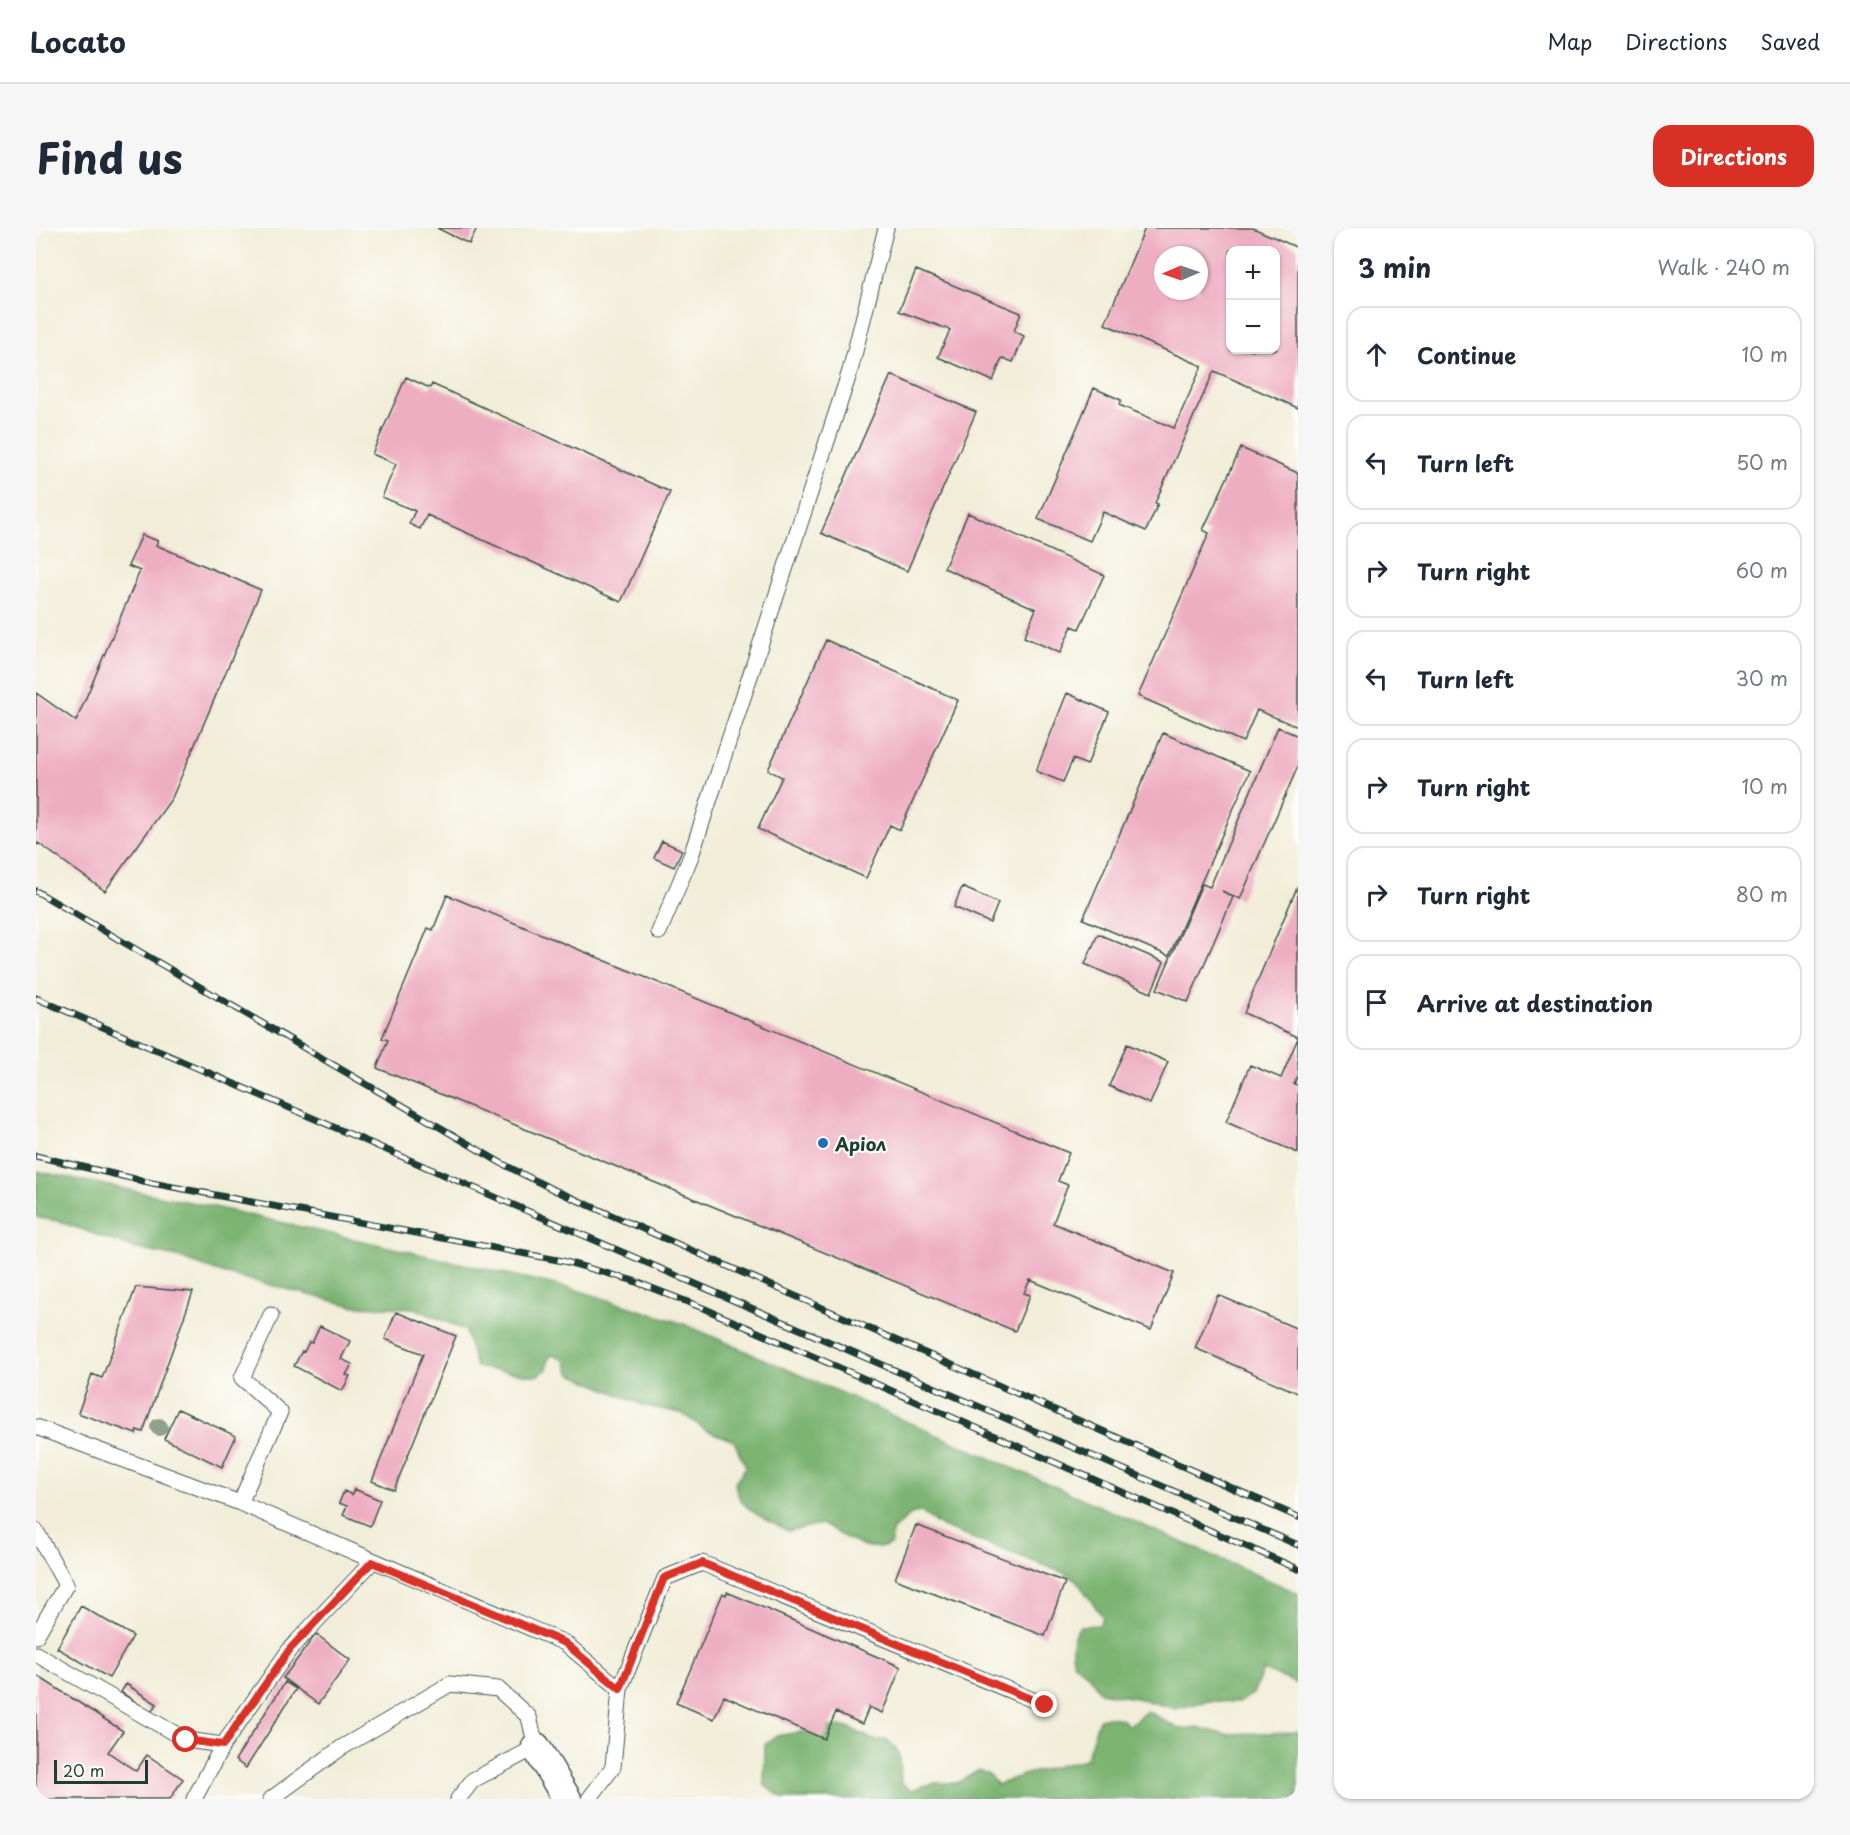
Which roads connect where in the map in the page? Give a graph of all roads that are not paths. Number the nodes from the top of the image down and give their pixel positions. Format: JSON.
{"nodes":[{"id":1,"x":886,"y":228,"type":"edge"},
{"id":2,"x":659,"y":932,"type":"dead end"},
{"id":3,"x":271,"y":1315,"type":"dead end"},
{"id":4,"x":36,"y":1427,"type":"edge"},
{"id":5,"x":240,"y":1503,"type":"junction"},
{"id":6,"x":36,"y":1531,"type":"edge"},
{"id":7,"x":372,"y":1562,"type":"junction"},
{"id":8,"x":36,"y":1636,"type":"edge"},
{"id":9,"x":36,"y":1654,"type":"edge"},
{"id":10,"x":620,"y":1689,"type":"junction"},
{"id":11,"x":1045,"y":1705,"type":"dead end"},
{"id":12,"x":223,"y":1745,"type":"junction"},
{"id":13,"x":536,"y":1747,"type":"junction"},
{"id":14,"x":194,"y":1799,"type":"edge"},
{"id":15,"x":271,"y":1799,"type":"edge"},
{"id":16,"x":458,"y":1799,"type":"edge"},
{"id":17,"x":567,"y":1799,"type":"edge"},
{"id":18,"x":590,"y":1799,"type":"edge"}],
"edges":[{"from":1,"to":2,"type":"lane"},
{"from":3,"to":5,"type":"lane"},
{"from":4,"to":5,"type":"lane"},
{"from":5,"to":7,"type":"lane"},
{"from":6,"to":8,"type":"lane"},
{"from":7,"to":10,"type":"lane"},
{"from":7,"to":12,"type":"lane"},
{"from":9,"to":12,"type":"lane"},
{"from":10,"to":11,"type":"lane"},
{"from":10,"to":18,"type":"lane"},
{"from":12,"to":14,"type":"lane"},
{"from":13,"to":15,"type":"lane"},
{"from":13,"to":16,"type":"lane"},
{"from":13,"to":17,"type":"street"}]}
